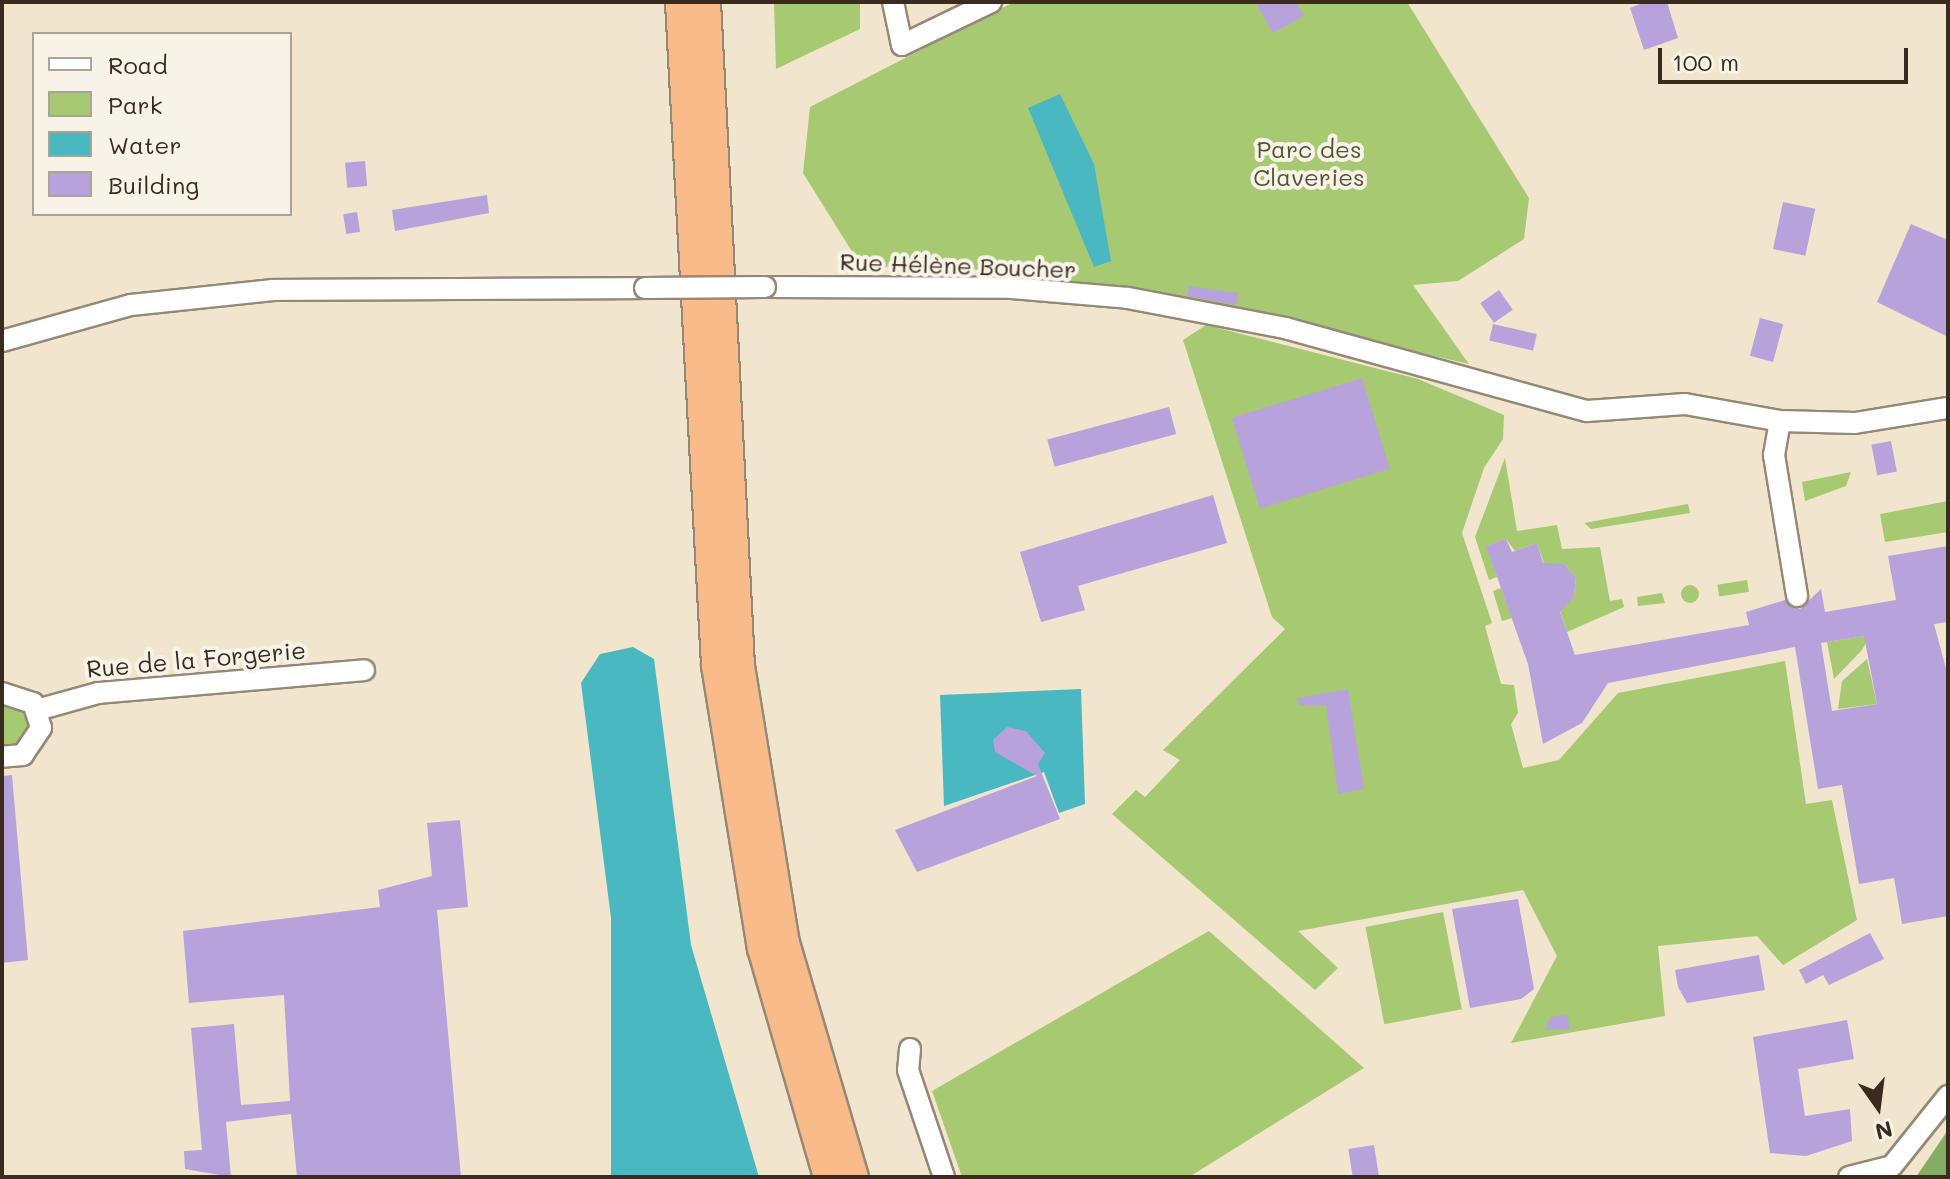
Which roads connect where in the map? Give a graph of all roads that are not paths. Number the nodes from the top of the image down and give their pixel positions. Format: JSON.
{"nodes":[{"id":1,"x":680,"y":2,"type":"edge"},
{"id":2,"x":706,"y":2,"type":"edge"},
{"id":3,"x":893,"y":2,"type":"edge"},
{"id":4,"x":991,"y":2,"type":"edge"},
{"id":5,"x":2,"y":341,"type":"edge"},
{"id":6,"x":1948,"y":408,"type":"edge"},
{"id":7,"x":1780,"y":421,"type":"junction"},
{"id":8,"x":1797,"y":596,"type":"dead end"},
{"id":9,"x":364,"y":670,"type":"dead end"},
{"id":10,"x":2,"y":693,"type":"edge"},
{"id":11,"x":37,"y":710,"type":"junction"},
{"id":12,"x":2,"y":757,"type":"edge"},
{"id":13,"x":910,"y":1049,"type":"dead end"},
{"id":14,"x":1948,"y":1096,"type":"edge"},
{"id":15,"x":828,"y":1177,"type":"edge"},
{"id":16,"x":854,"y":1177,"type":"edge"},
{"id":17,"x":944,"y":1177,"type":"edge"},
{"id":18,"x":1849,"y":1177,"type":"edge"}],
"edges":[{"from":1,"to":15,"type":"highway"},
{"from":2,"to":16,"type":"highway"},
{"from":3,"to":4,"type":"street"},
{"from":5,"to":7,"type":"street","name":"Rue Hélène Boucher","bridge":true},
{"from":6,"to":7,"type":"street","name":"Rue Hélène Boucher"},
{"from":7,"to":8,"type":"street"},
{"from":9,"to":11,"type":"street","name":"Rue de la Forgerie"},
{"from":10,"to":11,"type":"street"},
{"from":11,"to":12,"type":"street"},
{"from":13,"to":17,"type":"street"},
{"from":14,"to":18,"type":"street"}]}
